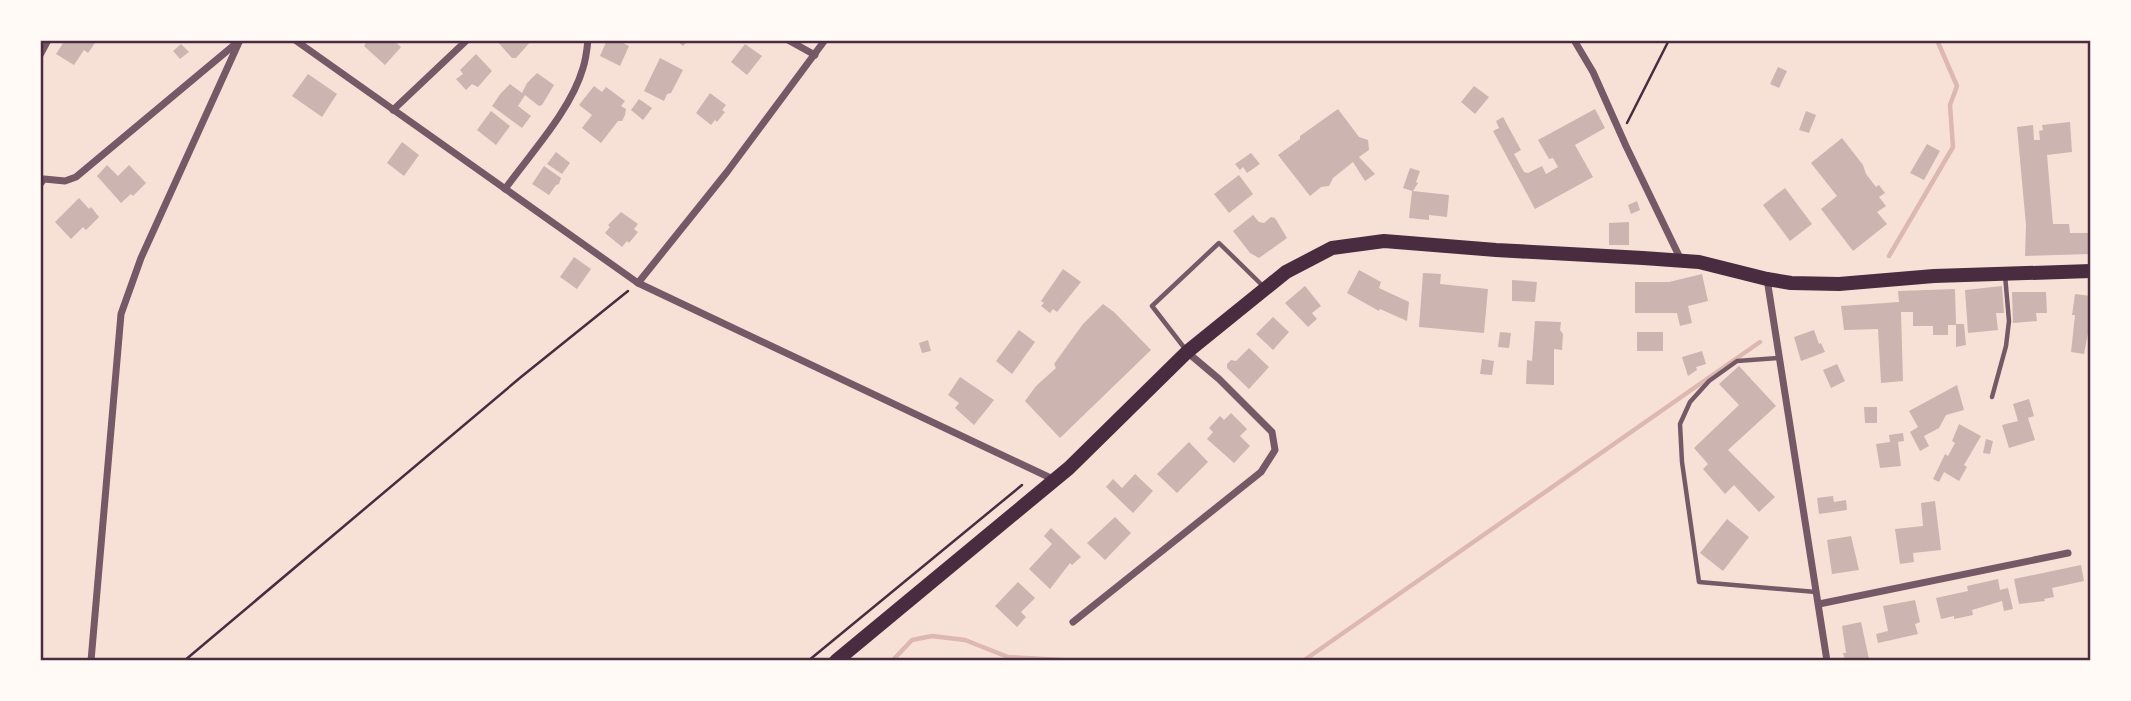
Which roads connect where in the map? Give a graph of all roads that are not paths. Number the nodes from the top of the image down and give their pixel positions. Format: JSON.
{"nodes":[{"id":1,"x":48,"y":40,"type":"edge"},
{"id":2,"x":240,"y":40,"type":"edge"},
{"id":3,"x":295,"y":40,"type":"edge"},
{"id":4,"x":467,"y":40,"type":"edge"},
{"id":5,"x":588,"y":40,"type":"edge"},
{"id":6,"x":788,"y":40,"type":"edge"},
{"id":7,"x":825,"y":40,"type":"edge"},
{"id":8,"x":1574,"y":40,"type":"edge"},
{"id":9,"x":40,"y":55,"type":"edge"},
{"id":10,"x":815,"y":55,"type":"junction"},
{"id":11,"x":393,"y":110,"type":"junction"},
{"id":12,"x":41,"y":180,"type":"edge"},
{"id":13,"x":505,"y":189,"type":"junction"},
{"id":14,"x":1682,"y":261,"type":"junction"},
{"id":15,"x":2091,"y":271,"type":"edge"},
{"id":16,"x":2005,"y":274,"type":"junction"},
{"id":17,"x":1767,"y":279,"type":"junction"},
{"id":18,"x":638,"y":283,"type":"junction"},
{"id":19,"x":1266,"y":288,"type":"junction"},
{"id":20,"x":1187,"y":352,"type":"junction"},
{"id":21,"x":1778,"y":358,"type":"junction"},
{"id":22,"x":1992,"y":397,"type":"dead end"},
{"id":23,"x":1055,"y":480,"type":"junction"},
{"id":24,"x":2068,"y":553,"type":"dead end"},
{"id":25,"x":1817,"y":592,"type":"junction"},
{"id":26,"x":1819,"y":604,"type":"junction"},
{"id":27,"x":1073,"y":622,"type":"dead end"},
{"id":28,"x":91,"y":661,"type":"edge"},
{"id":29,"x":836,"y":661,"type":"edge"},
{"id":30,"x":1827,"y":661,"type":"edge"}],
"edges":[{"from":1,"to":9,"type":"street"},
{"from":2,"to":12,"type":"street"},
{"from":2,"to":28,"type":"street"},
{"from":3,"to":11,"type":"street"},
{"from":4,"to":11,"type":"street"},
{"from":5,"to":13,"type":"street"},
{"from":6,"to":10,"type":"street"},
{"from":7,"to":10,"type":"street"},
{"from":8,"to":14,"type":"street"},
{"from":10,"to":18,"type":"street"},
{"from":11,"to":13,"type":"street"},
{"from":13,"to":18,"type":"street"},
{"from":14,"to":17,"type":"main road"},
{"from":14,"to":19,"type":"main road"},
{"from":15,"to":16,"type":"main road"},
{"from":16,"to":17,"type":"main road"},
{"from":16,"to":22,"type":"lane"},
{"from":17,"to":21,"type":"street"},
{"from":18,"to":23,"type":"street"},
{"from":19,"to":20,"type":"main road"},
{"from":19,"to":20,"type":"lane"},
{"from":20,"to":23,"type":"main road"},
{"from":20,"to":27,"type":"street"},
{"from":21,"to":25,"type":"street"},
{"from":21,"to":25,"type":"lane"},
{"from":23,"to":29,"type":"main road"},
{"from":24,"to":26,"type":"street"},
{"from":25,"to":26,"type":"street"},
{"from":26,"to":30,"type":"street"}]}
